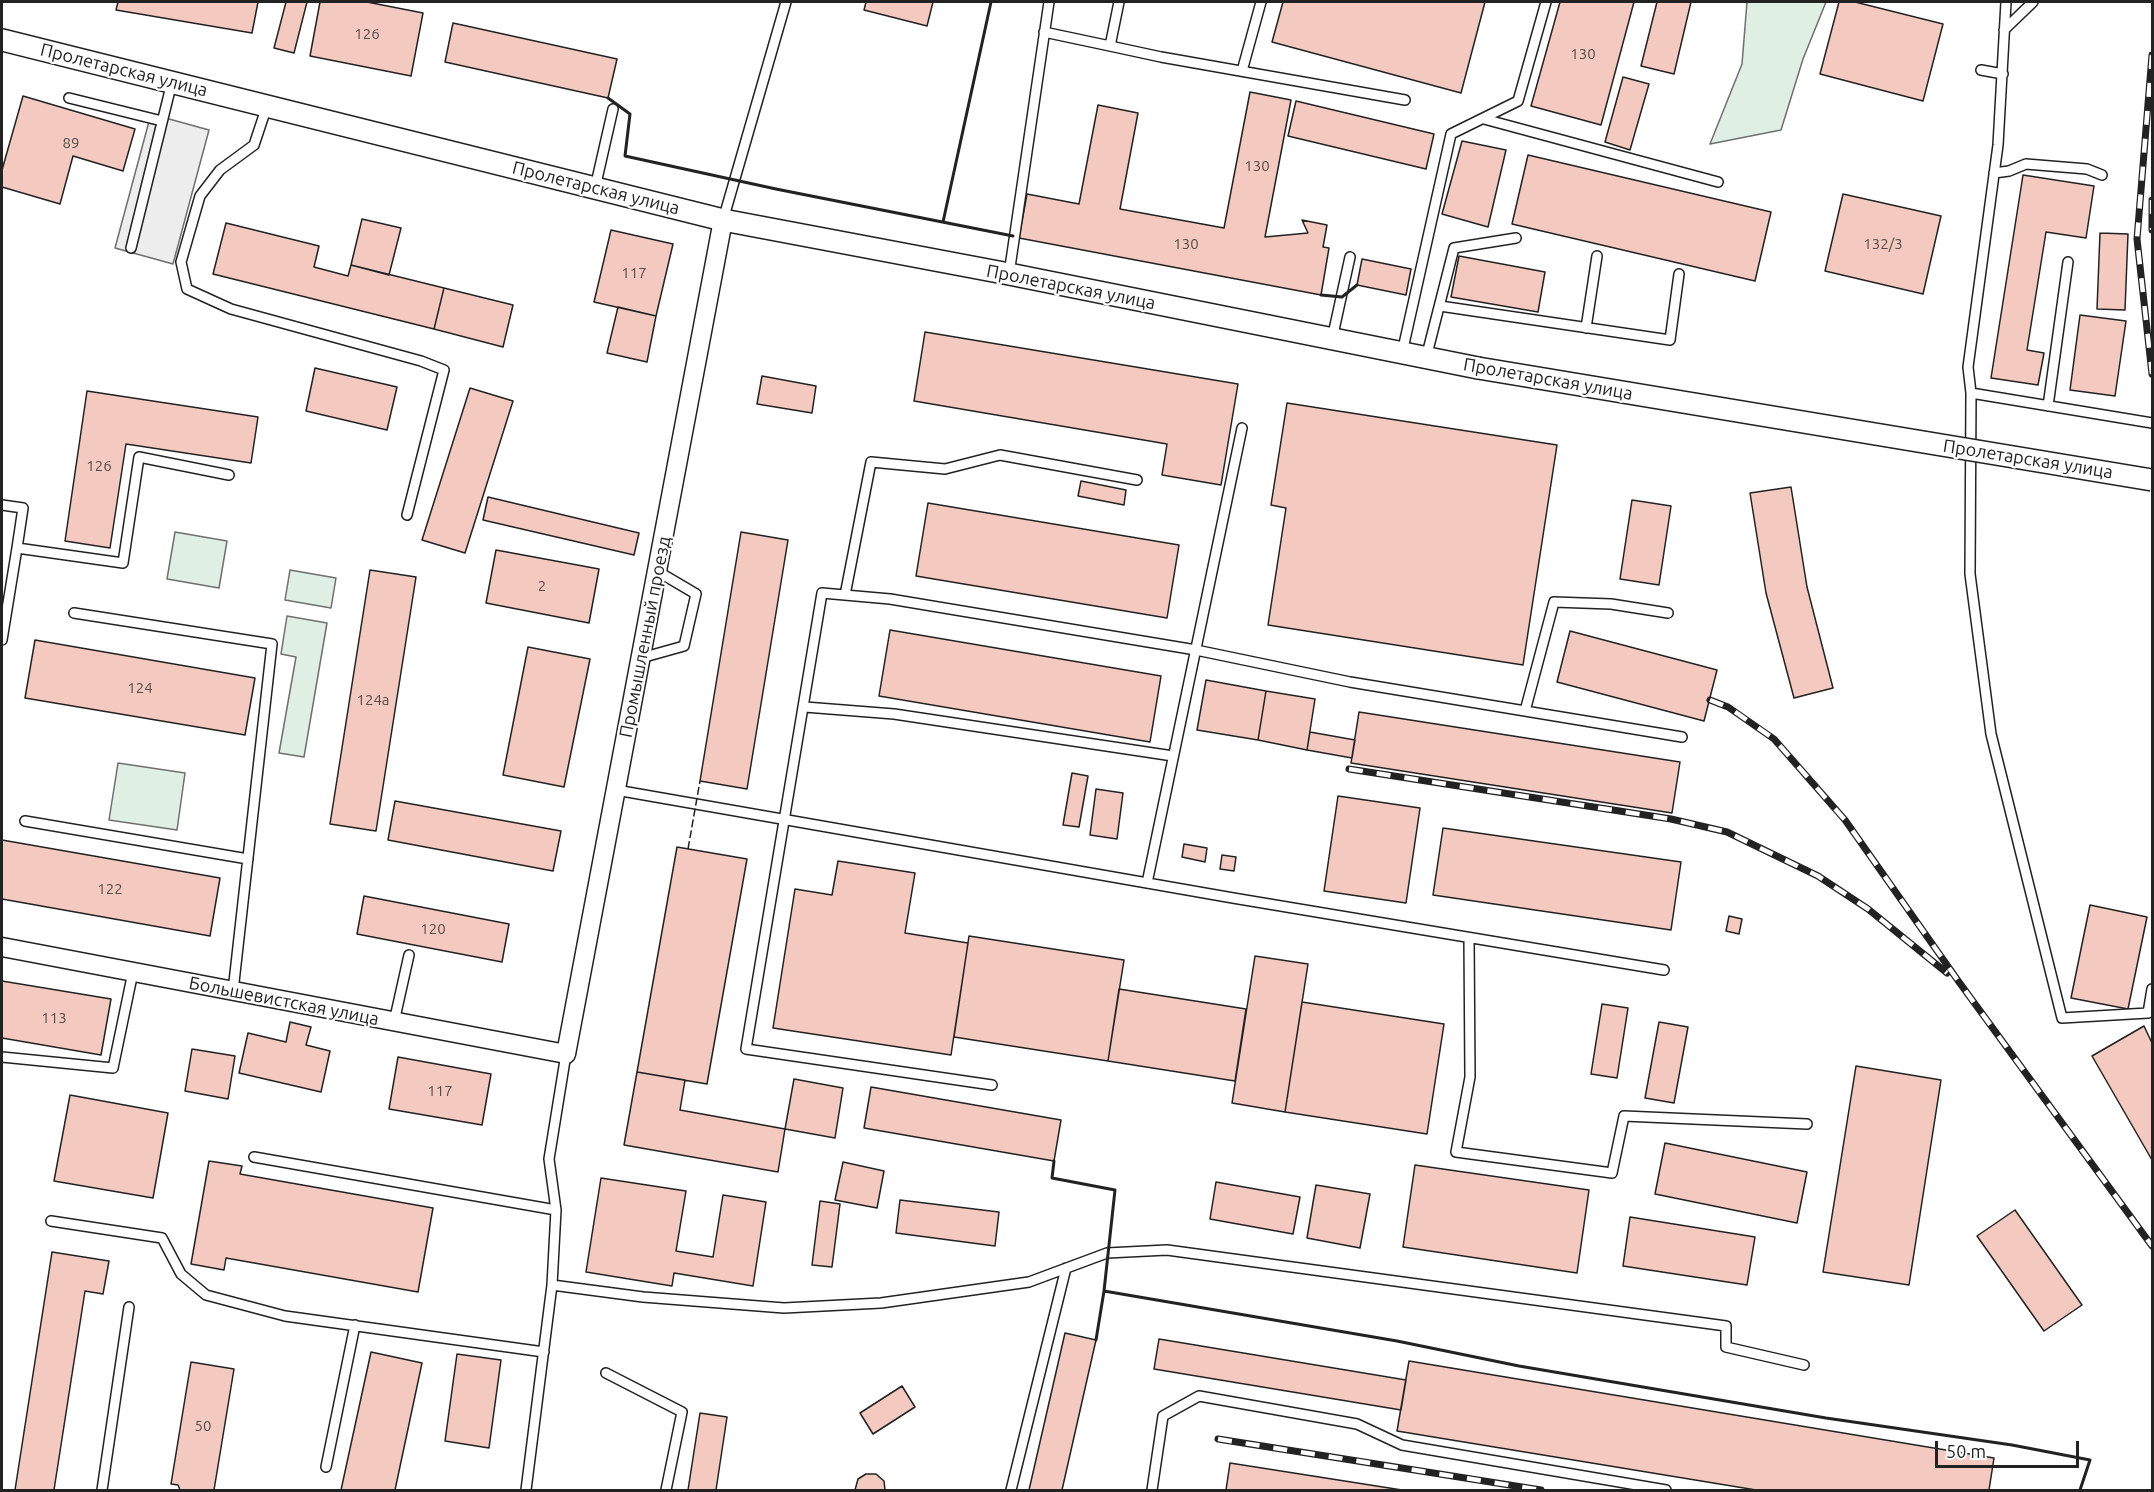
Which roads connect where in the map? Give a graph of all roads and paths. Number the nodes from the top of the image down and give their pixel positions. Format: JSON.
{"nodes":[{"id":1,"x":786,"y":2,"type":"edge"},
{"id":2,"x":1049,"y":2,"type":"edge"},
{"id":3,"x":1119,"y":2,"type":"edge"},
{"id":4,"x":1261,"y":2,"type":"edge"},
{"id":5,"x":1546,"y":2,"type":"edge"},
{"id":6,"x":2006,"y":2,"type":"edge"},
{"id":7,"x":2033,"y":2,"type":"edge"},
{"id":8,"x":2004,"y":30,"type":"junction"},
{"id":9,"x":1044,"y":32,"type":"junction"},
{"id":10,"x":2,"y":39,"type":"edge"},
{"id":11,"x":1110,"y":46,"type":"junction"},
{"id":12,"x":1981,"y":70,"type":"dead end"},
{"id":13,"x":1242,"y":71,"type":"junction"},
{"id":14,"x":2002,"y":74,"type":"junction"},
{"id":15,"x":172,"y":82,"type":"junction"},
{"id":16,"x":69,"y":98,"type":"dead end"},
{"id":17,"x":1405,"y":100,"type":"dead end"},
{"id":18,"x":267,"y":106,"type":"junction"},
{"id":19,"x":613,"y":109,"type":"dead end"},
{"id":20,"x":1484,"y":119,"type":"junction"},
{"id":21,"x":162,"y":121,"type":"junction"},
{"id":22,"x":1994,"y":173,"type":"junction"},
{"id":23,"x":2102,"y":175,"type":"dead end"},
{"id":24,"x":1718,"y":182,"type":"dead end"},
{"id":25,"x":595,"y":188,"type":"junction"},
{"id":26,"x":723,"y":220,"type":"junction"},
{"id":27,"x":1516,"y":238,"type":"dead end"},
{"id":28,"x":130,"y":248,"type":"dead end"},
{"id":29,"x":1597,"y":256,"type":"dead end"},
{"id":30,"x":1350,"y":257,"type":"dead end"},
{"id":31,"x":2068,"y":262,"type":"dead end"},
{"id":32,"x":1009,"y":274,"type":"junction"},
{"id":33,"x":1679,"y":274,"type":"dead end"},
{"id":34,"x":1440,"y":306,"type":"junction"},
{"id":35,"x":1586,"y":328,"type":"junction"},
{"id":36,"x":1332,"y":339,"type":"junction"},
{"id":37,"x":1402,"y":353,"type":"junction"},
{"id":38,"x":1426,"y":358,"type":"junction"},
{"id":39,"x":1971,"y":393,"type":"junction"},
{"id":40,"x":2048,"y":406,"type":"junction"},
{"id":41,"x":2152,"y":423,"type":"edge"},
{"id":42,"x":1242,"y":428,"type":"dead end"},
{"id":43,"x":229,"y":475,"type":"dead end"},
{"id":44,"x":1137,"y":480,"type":"dead end"},
{"id":45,"x":2152,"y":480,"type":"edge"},
{"id":46,"x":2,"y":505,"type":"edge"},
{"id":47,"x":407,"y":515,"type":"dead end"},
{"id":48,"x":17,"y":548,"type":"junction"},
{"id":49,"x":657,"y":571,"type":"junction"},
{"id":50,"x":845,"y":596,"type":"junction"},
{"id":51,"x":5,"y":601,"type":"edge"},
{"id":52,"x":74,"y":613,"type":"dead end"},
{"id":53,"x":1668,"y":613,"type":"dead end"},
{"id":54,"x":2,"y":640,"type":"edge"},
{"id":55,"x":1196,"y":650,"type":"junction"},
{"id":56,"x":641,"y":658,"type":"junction"},
{"id":57,"x":805,"y":707,"type":"junction"},
{"id":58,"x":1525,"y":711,"type":"junction"},
{"id":59,"x":1682,"y":737,"type":"dead end"},
{"id":60,"x":1173,"y":756,"type":"junction"},
{"id":61,"x":616,"y":790,"type":"junction"},
{"id":62,"x":783,"y":820,"type":"junction"},
{"id":63,"x":26,"y":821,"type":"dead end"},
{"id":64,"x":248,"y":859,"type":"junction"},
{"id":65,"x":1147,"y":883,"type":"junction"},
{"id":66,"x":1469,"y":938,"type":"junction"},
{"id":67,"x":2,"y":947,"type":"edge"},
{"id":68,"x":409,"y":955,"type":"dead end"},
{"id":69,"x":1664,"y":970,"type":"dead end"},
{"id":70,"x":133,"y":972,"type":"junction"},
{"id":71,"x":2152,"y":989,"type":"edge"},
{"id":72,"x":233,"y":991,"type":"junction"},
{"id":73,"x":2150,"y":1017,"type":"edge"},
{"id":74,"x":394,"y":1022,"type":"junction"},
{"id":75,"x":566,"y":1054,"type":"junction"},
{"id":76,"x":2,"y":1057,"type":"edge"},
{"id":77,"x":992,"y":1085,"type":"dead end"},
{"id":78,"x":1807,"y":1124,"type":"dead end"},
{"id":79,"x":254,"y":1157,"type":"dead end"},
{"id":80,"x":556,"y":1210,"type":"junction"},
{"id":81,"x":51,"y":1221,"type":"dead end"},
{"id":82,"x":1066,"y":1268,"type":"junction"},
{"id":83,"x":552,"y":1285,"type":"junction"},
{"id":84,"x":129,"y":1307,"type":"dead end"},
{"id":85,"x":355,"y":1326,"type":"junction"},
{"id":86,"x":544,"y":1352,"type":"junction"},
{"id":87,"x":1804,"y":1365,"type":"dead end"},
{"id":88,"x":606,"y":1373,"type":"dead end"},
{"id":89,"x":326,"y":1467,"type":"dead end"},
{"id":90,"x":102,"y":1491,"type":"edge"},
{"id":91,"x":526,"y":1491,"type":"edge"},
{"id":92,"x":666,"y":1491,"type":"edge"},
{"id":93,"x":1011,"y":1491,"type":"edge"},
{"id":94,"x":1152,"y":1491,"type":"edge"},
{"id":95,"x":1666,"y":1491,"type":"edge"}],
"edges":[{"from":1,"to":26,"type":"lane"},
{"from":2,"to":9,"type":"lane"},
{"from":3,"to":11,"type":"lane"},
{"from":4,"to":13,"type":"lane"},
{"from":5,"to":20,"type":"lane"},
{"from":6,"to":8,"type":"lane"},
{"from":7,"to":8,"type":"lane"},
{"from":8,"to":14,"type":"lane"},
{"from":9,"to":11,"type":"lane"},
{"from":9,"to":32,"type":"lane"},
{"from":10,"to":15,"type":"street","name":"Пролетарская улица"},
{"from":11,"to":13,"type":"lane"},
{"from":12,"to":14,"type":"lane"},
{"from":13,"to":17,"type":"lane"},
{"from":14,"to":22,"type":"lane"},
{"from":15,"to":18,"type":"street","name":"Пролетарская улица"},
{"from":15,"to":21,"type":"lane"},
{"from":16,"to":21,"type":"lane"},
{"from":18,"to":25,"type":"street","name":"Пролетарская улица"},
{"from":18,"to":47,"type":"lane"},
{"from":19,"to":25,"type":"lane"},
{"from":20,"to":24,"type":"lane"},
{"from":20,"to":37,"type":"lane"},
{"from":21,"to":28,"type":"lane"},
{"from":22,"to":23,"type":"lane"},
{"from":22,"to":39,"type":"lane"},
{"from":25,"to":26,"type":"street","name":"Пролетарская улица"},
{"from":26,"to":32,"type":"street","name":"Пролетарская улица"},
{"from":26,"to":49,"type":"street","name":"Промышленный проезд"},
{"from":27,"to":34,"type":"lane"},
{"from":29,"to":35,"type":"lane"},
{"from":30,"to":36,"type":"lane"},
{"from":31,"to":40,"type":"lane"},
{"from":32,"to":36,"type":"street","name":"Пролетарская улица"},
{"from":33,"to":35,"type":"lane"},
{"from":34,"to":35,"type":"lane"},
{"from":34,"to":38,"type":"lane"},
{"from":36,"to":37,"type":"street","name":"Пролетарская улица"},
{"from":37,"to":38,"type":"street","name":"Пролетарская улица"},
{"from":38,"to":45,"type":"street","name":"Пролетарская улица","bridge":true},
{"from":39,"to":40,"type":"lane"},
{"from":39,"to":73,"type":"lane"},
{"from":40,"to":41,"type":"lane"},
{"from":42,"to":55,"type":"lane"},
{"from":43,"to":48,"type":"lane"},
{"from":44,"to":50,"type":"lane"},
{"from":46,"to":48,"type":"lane"},
{"from":48,"to":51,"type":"lane"},
{"from":49,"to":56,"type":"street","name":"Промышленный проезд"},
{"from":49,"to":56,"type":"lane"},
{"from":50,"to":55,"type":"lane"},
{"from":50,"to":57,"type":"lane"},
{"from":51,"to":54,"type":"lane"},
{"from":52,"to":64,"type":"lane"},
{"from":53,"to":58,"type":"lane"},
{"from":55,"to":58,"type":"lane"},
{"from":55,"to":60,"type":"lane"},
{"from":56,"to":61,"type":"street","name":"Промышленный проезд"},
{"from":57,"to":60,"type":"lane"},
{"from":57,"to":62,"type":"lane"},
{"from":58,"to":59,"type":"lane"},
{"from":60,"to":65,"type":"lane"},
{"from":61,"to":62,"type":"lane"},
{"from":61,"to":75,"type":"street","name":"Промышленный проезд"},
{"from":62,"to":65,"type":"lane"},
{"from":62,"to":77,"type":"lane"},
{"from":63,"to":64,"type":"lane"},
{"from":64,"to":72,"type":"lane"},
{"from":65,"to":66,"type":"lane"},
{"from":66,"to":69,"type":"lane"},
{"from":66,"to":78,"type":"lane"},
{"from":67,"to":70,"type":"street","name":"Большевистская улица"},
{"from":68,"to":74,"type":"lane"},
{"from":70,"to":72,"type":"street","name":"Большевистская улица"},
{"from":70,"to":76,"type":"lane"},
{"from":71,"to":73,"type":"lane"},
{"from":72,"to":74,"type":"street","name":"Большевистская улица"},
{"from":74,"to":75,"type":"street","name":"Большевистская улица"},
{"from":75,"to":80,"type":"lane"},
{"from":79,"to":80,"type":"lane"},
{"from":80,"to":83,"type":"lane"},
{"from":81,"to":85,"type":"lane"},
{"from":82,"to":83,"type":"lane"},
{"from":82,"to":87,"type":"lane"},
{"from":82,"to":93,"type":"lane"},
{"from":83,"to":86,"type":"lane"},
{"from":84,"to":90,"type":"lane"},
{"from":85,"to":86,"type":"lane"},
{"from":85,"to":89,"type":"lane"},
{"from":86,"to":91,"type":"lane"},
{"from":88,"to":92,"type":"lane"},
{"from":94,"to":95,"type":"lane"}]}
